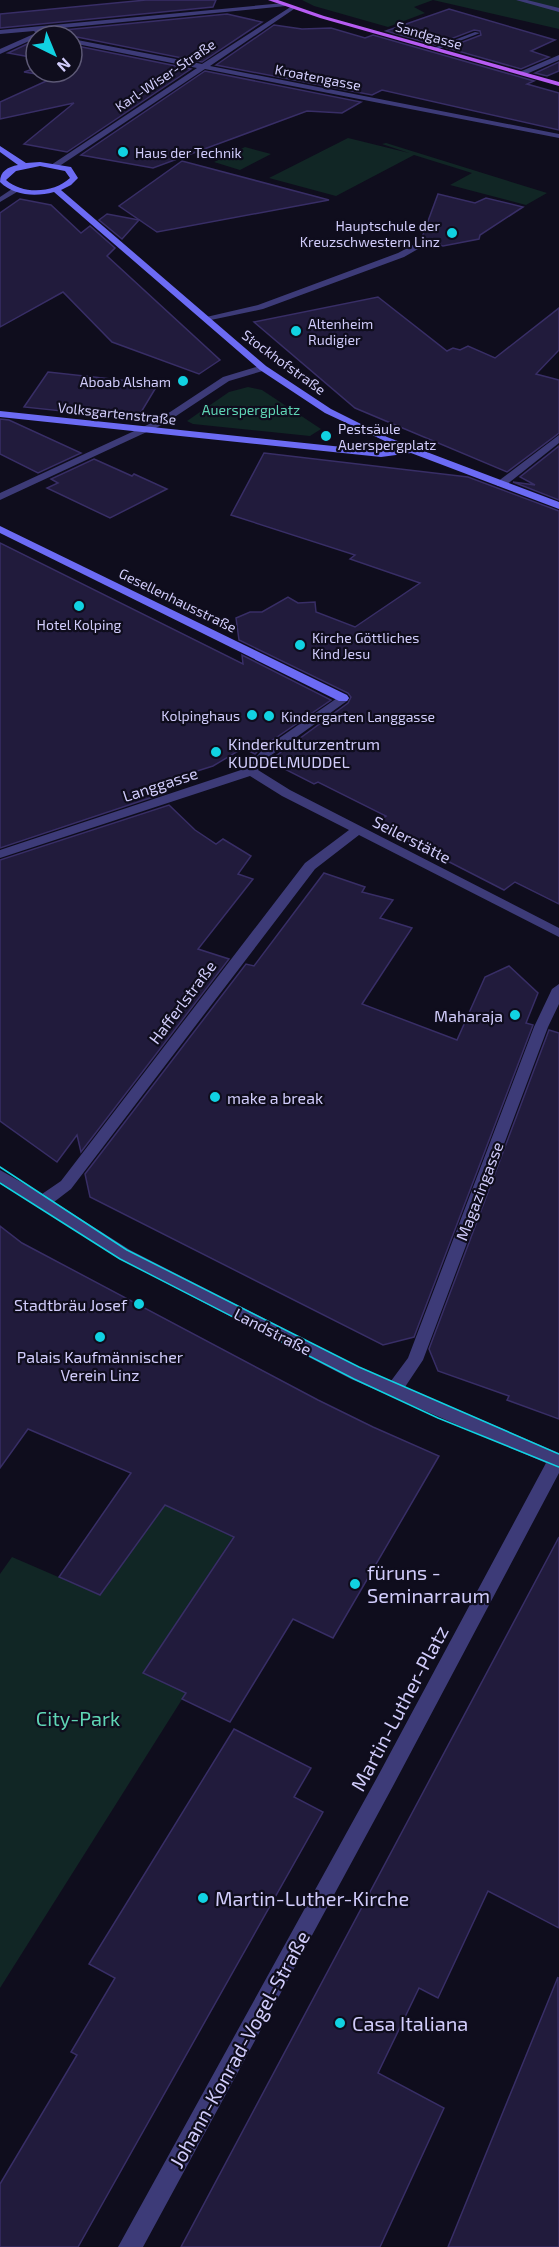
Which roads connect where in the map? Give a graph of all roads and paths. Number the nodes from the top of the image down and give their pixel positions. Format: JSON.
{"nodes":[{"id":1,"x":271,"y":0,"type":"edge"},
{"id":2,"x":519,"y":0,"type":"edge"},
{"id":3,"x":288,"y":6,"type":"junction"},
{"id":4,"x":559,"y":10,"type":"edge"},
{"id":5,"x":84,"y":26,"type":"edge"},
{"id":6,"x":24,"y":31,"type":"edge"},
{"id":7,"x":0,"y":32,"type":"edge"},
{"id":8,"x":477,"y":33,"type":"dead end"},
{"id":9,"x":24,"y":39,"type":"edge"},
{"id":10,"x":84,"y":43,"type":"edge"},
{"id":11,"x":434,"y":49,"type":"junction"},
{"id":12,"x":0,"y":52,"type":"edge"},
{"id":13,"x":559,"y":57,"type":"edge"},
{"id":14,"x":202,"y":66,"type":"junction"},
{"id":15,"x":521,"y":73,"type":"junction"},
{"id":16,"x":559,"y":84,"type":"edge"},
{"id":17,"x":559,"y":136,"type":"edge"},
{"id":18,"x":0,"y":148,"type":"edge"},
{"id":19,"x":55,"y":165,"type":"junction"},
{"id":20,"x":25,"y":166,"type":"junction"},
{"id":21,"x":1,"y":177,"type":"edge"},
{"id":22,"x":18,"y":189,"type":"junction"},
{"id":23,"x":55,"y":189,"type":"junction"},
{"id":24,"x":0,"y":200,"type":"edge"},
{"id":25,"x":415,"y":247,"type":"dead end"},
{"id":26,"x":206,"y":318,"type":"junction"},
{"id":27,"x":263,"y":368,"type":"junction"},
{"id":28,"x":0,"y":414,"type":"edge"},
{"id":29,"x":144,"y":430,"type":"junction"},
{"id":30,"x":559,"y":438,"type":"edge"},
{"id":31,"x":410,"y":450,"type":"junction"},
{"id":32,"x":501,"y":484,"type":"junction"},
{"id":33,"x":0,"y":497,"type":"edge"},
{"id":34,"x":559,"y":506,"type":"edge"},
{"id":35,"x":0,"y":529,"type":"edge"},
{"id":36,"x":343,"y":698,"type":"joint"},
{"id":37,"x":252,"y":771,"type":"junction"},
{"id":38,"x":358,"y":830,"type":"junction"},
{"id":39,"x":0,"y":854,"type":"edge"},
{"id":40,"x":559,"y":933,"type":"edge"},
{"id":41,"x":559,"y":989,"type":"edge"},
{"id":42,"x":0,"y":1175,"type":"edge"},
{"id":43,"x":41,"y":1203,"type":"junction"},
{"id":44,"x":394,"y":1390,"type":"junction"},
{"id":45,"x":558,"y":1460,"type":"edge"},
{"id":46,"x":348,"y":1850,"type":"joint"},
{"id":47,"x":130,"y":2247,"type":"edge"}],
"edges":[{"from":1,"to":3,"type":"main road","name":"Sandgasse"},
{"from":2,"to":4,"type":"street"},
{"from":3,"to":5,"type":"street"},
{"from":3,"to":11,"type":"main road","name":"Sandgasse"},
{"from":3,"to":14,"type":"street","name":"Karl-Wiser-Straße"},
{"from":6,"to":7,"type":"street"},
{"from":8,"to":11,"type":"street"},
{"from":9,"to":12,"type":"street"},
{"from":10,"to":14,"type":"street","name":"Kroatengasse"},
{"from":11,"to":15,"type":"main road","name":"Sandgasse"},
{"from":13,"to":15,"type":"street"},
{"from":14,"to":17,"type":"street","name":"Kroatengasse"},
{"from":14,"to":19,"type":"street","name":"Karl-Wiser-Straße"},
{"from":15,"to":16,"type":"main road","name":"Sandgasse"},
{"from":18,"to":20,"type":"street"},
{"from":19,"to":20,"type":"street"},
{"from":19,"to":23,"type":"street"},
{"from":20,"to":21,"type":"street"},
{"from":21,"to":22,"type":"street"},
{"from":22,"to":23,"type":"street"},
{"from":22,"to":24,"type":"street"},
{"from":23,"to":26,"type":"street","name":"Stockhofstraße"},
{"from":25,"to":26,"type":"street"},
{"from":26,"to":27,"type":"street","name":"Stockhofstraße"},
{"from":27,"to":29,"type":"street"},
{"from":27,"to":31,"type":"street","name":"Stockhofstraße"},
{"from":28,"to":29,"type":"street","name":"Volksgartenstraße"},
{"from":29,"to":31,"type":"street","name":"Volksgartenstraße"},
{"from":29,"to":33,"type":"street"},
{"from":30,"to":32,"type":"street"},
{"from":31,"to":32,"type":"street","name":"Stockhofstraße"},
{"from":32,"to":34,"type":"street","name":"Stockhofstraße"},
{"from":35,"to":36,"type":"street","name":"Gesellenhausstraße"},
{"from":36,"to":37,"type":"street","name":"Langgasse"},
{"from":37,"to":38,"type":"street","name":"Seilerstätte"},
{"from":37,"to":39,"type":"street","name":"Langgasse"},
{"from":38,"to":40,"type":"street","name":"Seilerstätte"},
{"from":38,"to":43,"type":"street","name":"Hafferlstraße"},
{"from":41,"to":44,"type":"street","name":"Magazingasse"},
{"from":42,"to":43,"type":"street","name":"Landstraße"},
{"from":43,"to":44,"type":"street","name":"Landstraße"},
{"from":44,"to":45,"type":"street","name":"Landstraße"},
{"from":45,"to":46,"type":"street","name":"Martin-Luther-Platz"},
{"from":46,"to":47,"type":"street","name":"Johann-Konrad-Vogel-Straße"}]}
